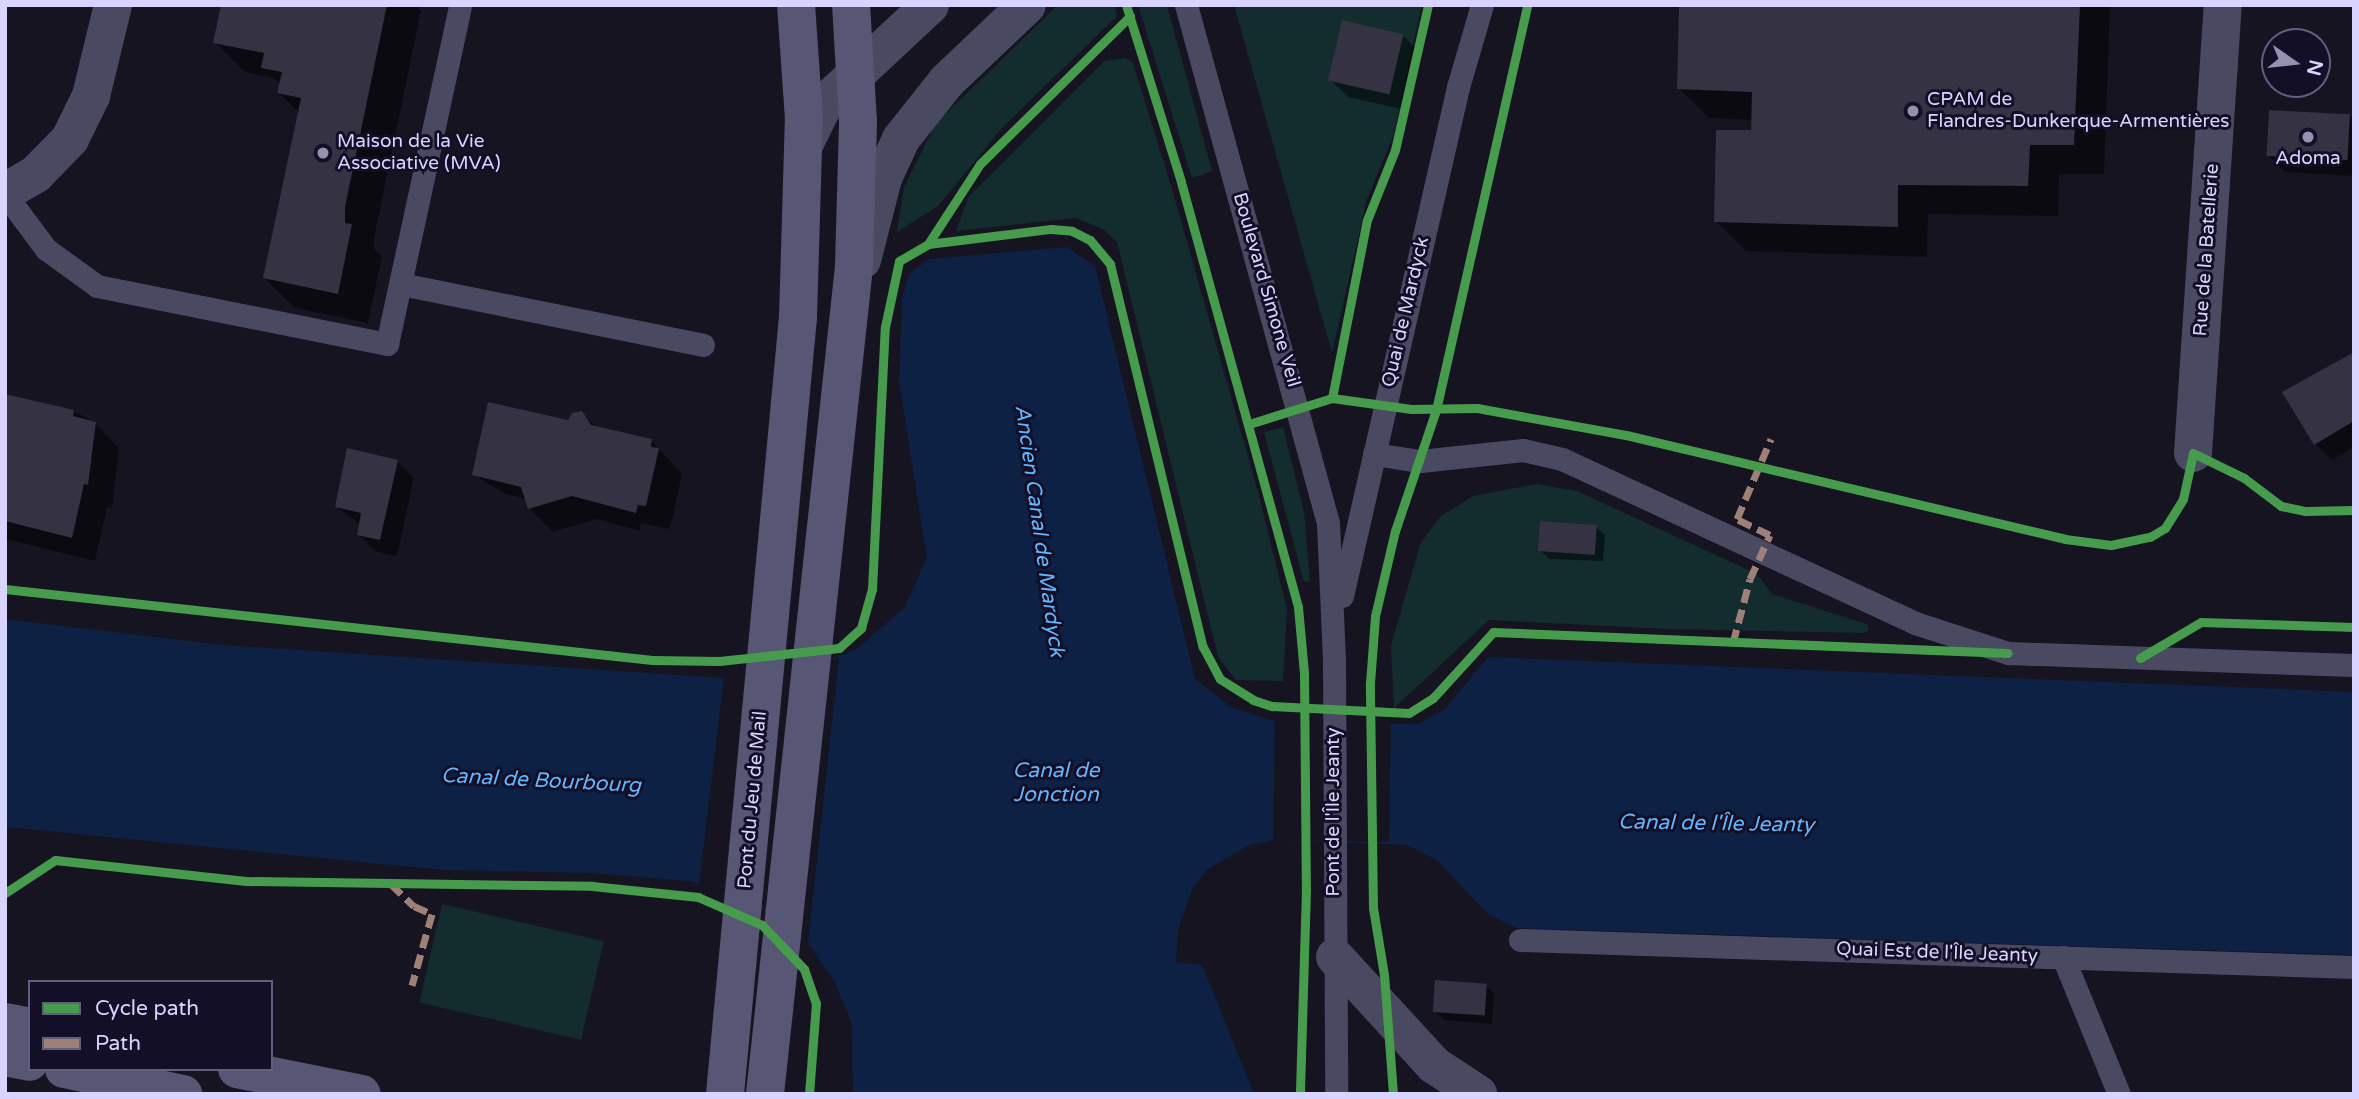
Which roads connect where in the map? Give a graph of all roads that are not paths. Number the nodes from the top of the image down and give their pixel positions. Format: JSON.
{"nodes":[{"id":1,"x":113,"y":5,"type":"edge"},
{"id":2,"x":460,"y":5,"type":"edge"},
{"id":3,"x":796,"y":5,"type":"edge"},
{"id":4,"x":850,"y":5,"type":"edge"},
{"id":5,"x":930,"y":5,"type":"edge"},
{"id":6,"x":1027,"y":5,"type":"edge"},
{"id":7,"x":1186,"y":5,"type":"edge"},
{"id":8,"x":1465,"y":5,"type":"edge"},
{"id":9,"x":1482,"y":5,"type":"edge"},
{"id":10,"x":2223,"y":5,"type":"edge"},
{"id":11,"x":856,"y":74,"type":"junction"},
{"id":12,"x":1458,"y":87,"type":"junction"},
{"id":13,"x":804,"y":145,"type":"junction"},
{"id":14,"x":5,"y":193,"type":"edge"},
{"id":15,"x":401,"y":284,"type":"junction"},
{"id":16,"x":849,"y":316,"type":"junction"},
{"id":17,"x":703,"y":345,"type":"dead end"},
{"id":18,"x":2193,"y":453,"type":"dead end"},
{"id":19,"x":1374,"y":454,"type":"junction"},
{"id":20,"x":1334,"y":662,"type":"junction"},
{"id":21,"x":2354,"y":665,"type":"edge"},
{"id":22,"x":1334,"y":938,"type":"junction"},
{"id":23,"x":1520,"y":940,"type":"dead end"},
{"id":24,"x":2063,"y":957,"type":"junction"},
{"id":25,"x":2354,"y":967,"type":"edge"},
{"id":26,"x":5,"y":1022,"type":"edge"},
{"id":27,"x":28,"y":1027,"type":"edge"},
{"id":28,"x":5,"y":1057,"type":"edge"},
{"id":29,"x":28,"y":1062,"type":"edge"},
{"id":30,"x":74,"y":1071,"type":"edge"},
{"id":31,"x":247,"y":1071,"type":"edge"},
{"id":32,"x":724,"y":1093,"type":"edge"},
{"id":33,"x":183,"y":1094,"type":"edge"},
{"id":34,"x":362,"y":1094,"type":"edge"},
{"id":35,"x":765,"y":1094,"type":"edge"},
{"id":36,"x":1336,"y":1094,"type":"edge"},
{"id":37,"x":1478,"y":1094,"type":"edge"},
{"id":38,"x":2119,"y":1094,"type":"edge"}],
"edges":[{"from":1,"to":14,"type":"street"},
{"from":2,"to":15,"type":"lane"},
{"from":3,"to":13,"type":"main road"},
{"from":4,"to":11,"type":"main road"},
{"from":5,"to":11,"type":"street"},
{"from":6,"to":16,"type":"street"},
{"from":7,"to":20,"type":"lane","name":"Boulevard Simone Veil"},
{"from":8,"to":12,"type":"lane","name":"Quai de Mardyck"},
{"from":9,"to":12,"type":"lane","name":"Quai de Mardyck"},
{"from":10,"to":18,"type":"street","name":"Rue de la Batellerie"},
{"from":11,"to":13,"type":"street"},
{"from":11,"to":16,"type":"main road"},
{"from":12,"to":19,"type":"lane","name":"Quai de Mardyck"},
{"from":13,"to":32,"type":"main road","name":"Pont du Jeu de Mail"},
{"from":14,"to":15,"type":"lane"},
{"from":15,"to":17,"type":"lane"},
{"from":16,"to":35,"type":"main road"},
{"from":19,"to":20,"type":"lane","name":"Quai de Mardyck"},
{"from":19,"to":21,"type":"lane"},
{"from":20,"to":22,"type":"lane","name":"Pont de l'Île Jeanty"},
{"from":22,"to":36,"type":"lane"},
{"from":22,"to":37,"type":"street"},
{"from":23,"to":24,"type":"lane","name":"Quai Est de l'Île Jeanty"},
{"from":24,"to":25,"type":"lane","name":"Quai Est de l'Île Jeanty"},
{"from":24,"to":38,"type":"lane"},
{"from":26,"to":27,"type":"main road"},
{"from":28,"to":29,"type":"main road"},
{"from":30,"to":33,"type":"main road"},
{"from":31,"to":34,"type":"main road"}]}
